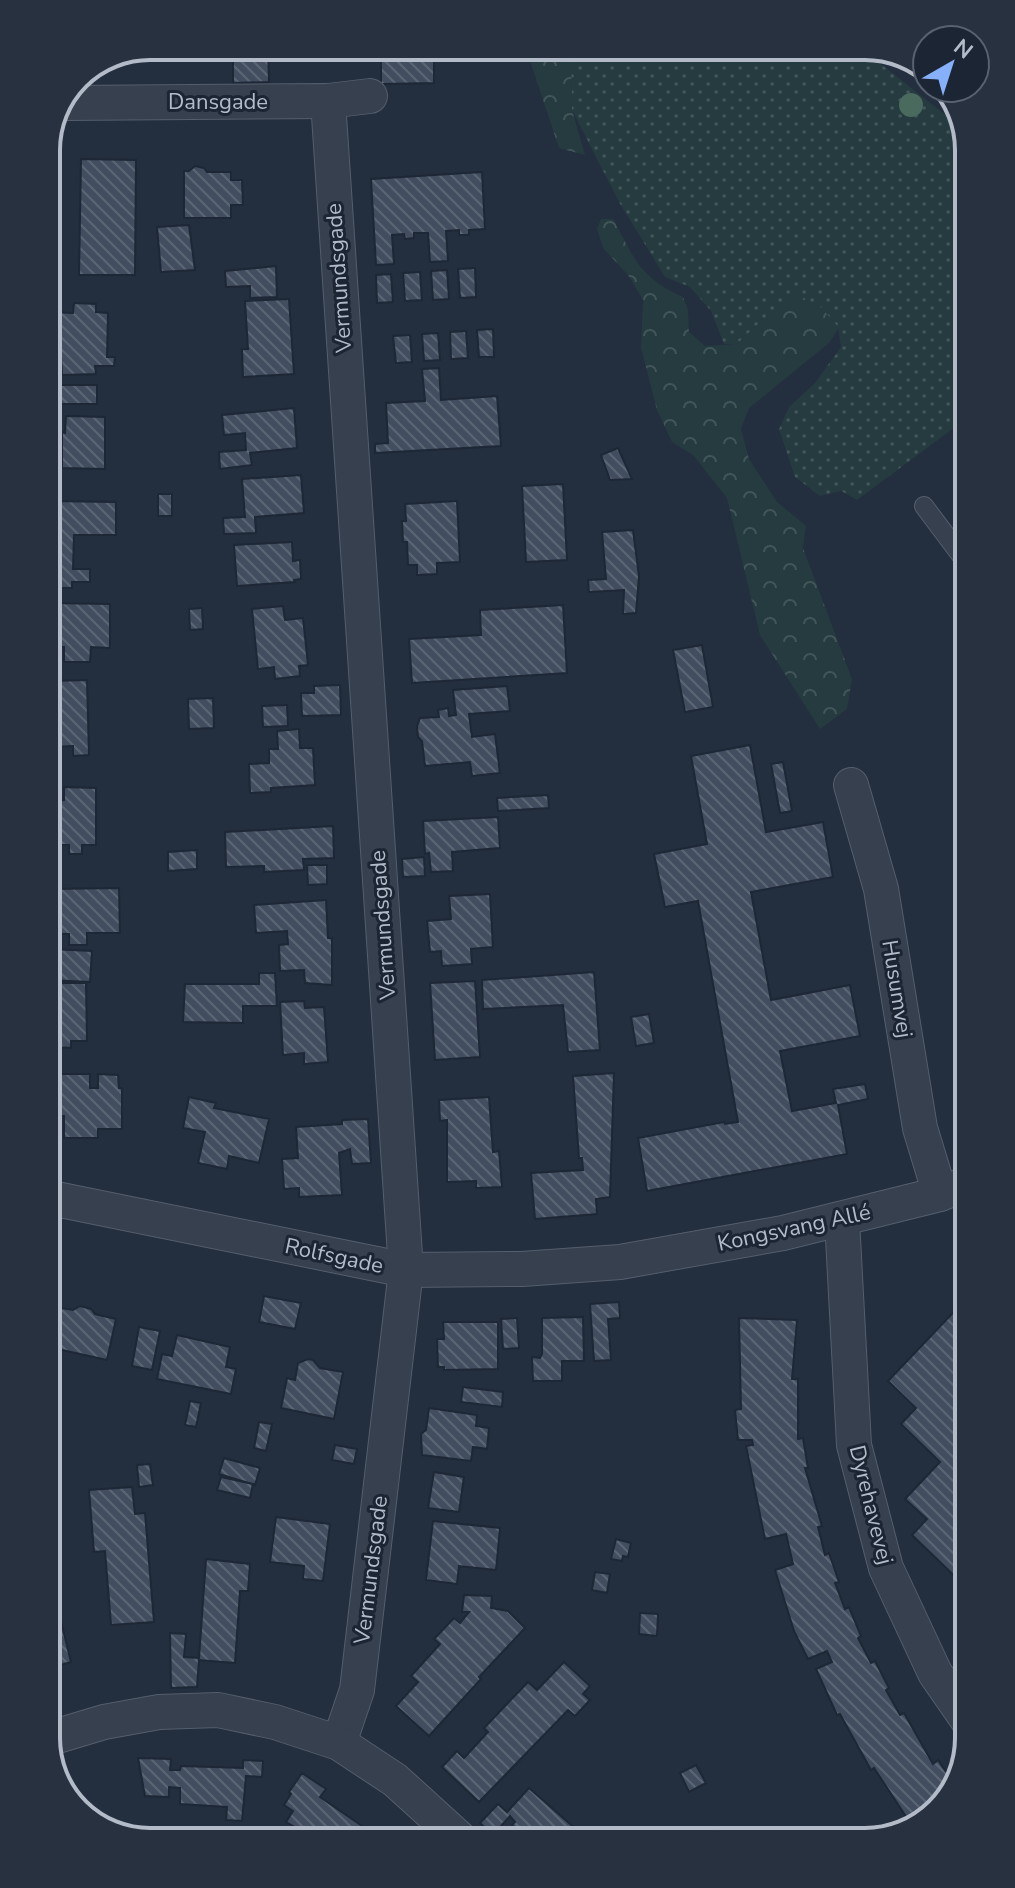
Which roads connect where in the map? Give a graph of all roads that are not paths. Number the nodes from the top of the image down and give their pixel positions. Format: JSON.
{"nodes":[{"id":1,"x":370,"y":96,"type":"dead end"},
{"id":2,"x":328,"y":101,"type":"junction"},
{"id":3,"x":73,"y":103,"type":"edge"},
{"id":4,"x":924,"y":506,"type":"dead end"},
{"id":5,"x":955,"y":547,"type":"edge"},
{"id":6,"x":851,"y":785,"type":"dead end"},
{"id":7,"x":953,"y":1189,"type":"edge"},
{"id":8,"x":60,"y":1200,"type":"edge"},
{"id":9,"x":842,"y":1219,"type":"junction"},
{"id":10,"x":620,"y":1262,"type":"joint"},
{"id":11,"x":406,"y":1270,"type":"junction"},
{"id":12,"x":955,"y":1702,"type":"edge"},
{"id":13,"x":60,"y":1735,"type":"edge"},
{"id":14,"x":339,"y":1743,"type":"junction"},
{"id":15,"x":450,"y":1828,"type":"edge"}],
"edges":[{"from":1,"to":2,"type":"street","name":"Dansgade"},
{"from":2,"to":3,"type":"street","name":"Dansgade"},
{"from":2,"to":11,"type":"street","name":"Vermundsgade"},
{"from":4,"to":5,"type":"lane"},
{"from":6,"to":7,"type":"street","name":"Husumvej"},
{"from":7,"to":9,"type":"street","name":"Kongsvang Allé"},
{"from":8,"to":11,"type":"street","name":"Rolfsgade"},
{"from":9,"to":10,"type":"street","name":"Kongsvang Allé"},
{"from":9,"to":12,"type":"street","name":"Dyrehavevej"},
{"from":10,"to":11,"type":"street","name":"Rolfsgade"},
{"from":11,"to":14,"type":"street","name":"Vermundsgade"},
{"from":13,"to":14,"type":"street"},
{"from":14,"to":15,"type":"street"}]}
